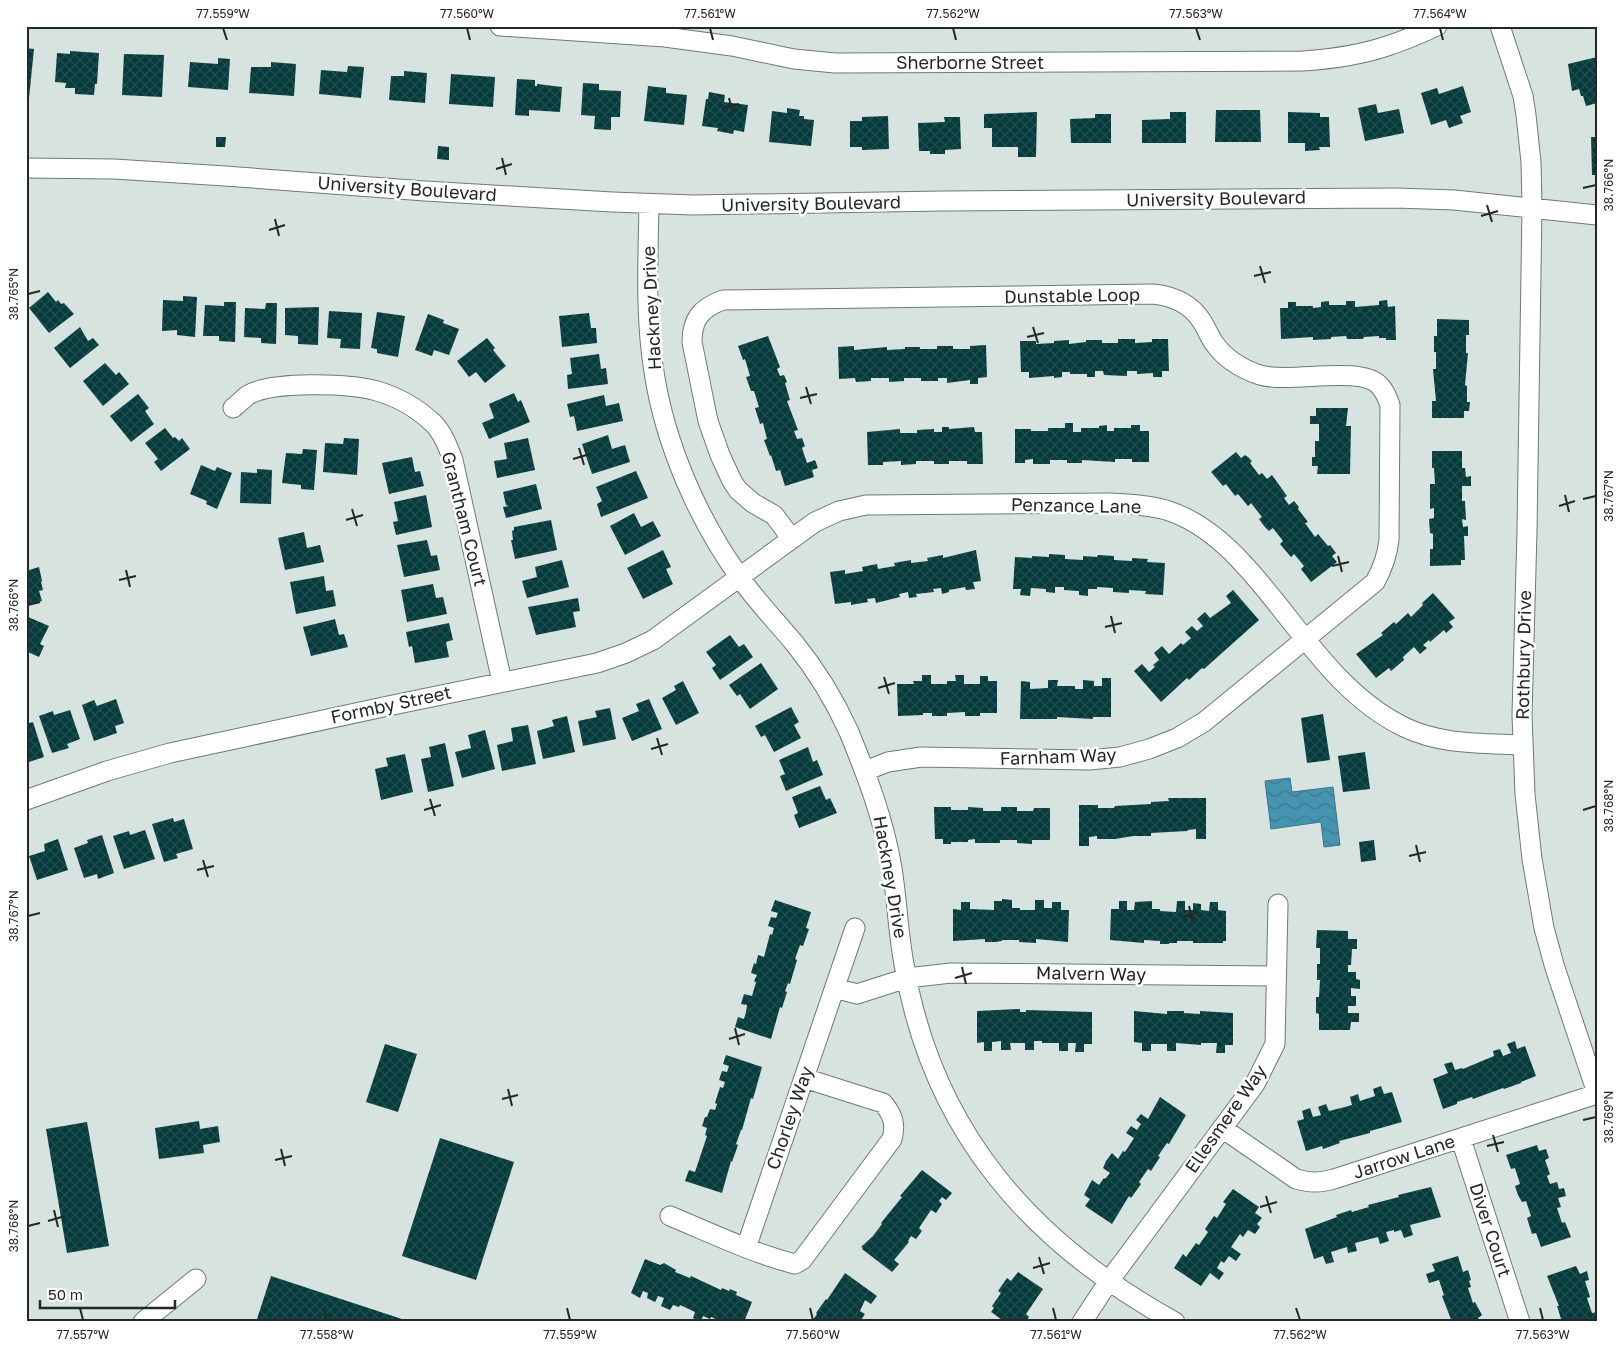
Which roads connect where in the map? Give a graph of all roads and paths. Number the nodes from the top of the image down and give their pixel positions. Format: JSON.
{"nodes":[{"id":1,"x":500,"y":26,"type":"edge"},
{"id":2,"x":1437,"y":26,"type":"edge"},
{"id":3,"x":1500,"y":26,"type":"edge"},
{"id":4,"x":561,"y":28,"type":"edge"},
{"id":5,"x":26,"y":168,"type":"edge"},
{"id":6,"x":649,"y":204,"type":"junction"},
{"id":7,"x":1532,"y":208,"type":"junction"},
{"id":8,"x":1597,"y":215,"type":"edge"},
{"id":9,"x":233,"y":408,"type":"dead end"},
{"id":10,"x":792,"y":539,"type":"junction"},
{"id":11,"x":740,"y":578,"type":"junction"},
{"id":12,"x":1305,"y":638,"type":"junction"},
{"id":13,"x":502,"y":682,"type":"junction"},
{"id":14,"x":1522,"y":745,"type":"junction"},
{"id":15,"x":865,"y":771,"type":"junction"},
{"id":16,"x":26,"y":800,"type":"edge"},
{"id":17,"x":1278,"y":904,"type":"dead end"},
{"id":18,"x":855,"y":928,"type":"dead end"},
{"id":19,"x":1276,"y":976,"type":"junction"},
{"id":20,"x":907,"y":978,"type":"junction"},
{"id":21,"x":835,"y":988,"type":"junction"},
{"id":22,"x":804,"y":1078,"type":"junction"},
{"id":23,"x":1597,"y":1093,"type":"edge"},
{"id":24,"x":1222,"y":1128,"type":"junction"},
{"id":25,"x":1461,"y":1139,"type":"junction"},
{"id":26,"x":670,"y":1216,"type":"dead end"},
{"id":27,"x":746,"y":1248,"type":"junction"},
{"id":28,"x":196,"y":1279,"type":"dead end"},
{"id":29,"x":1109,"y":1281,"type":"junction"},
{"id":30,"x":143,"y":1322,"type":"edge"},
{"id":31,"x":1082,"y":1322,"type":"edge"},
{"id":32,"x":1175,"y":1322,"type":"edge"},
{"id":33,"x":1520,"y":1322,"type":"edge"}],
"edges":[{"from":1,"to":4,"type":"street","name":"Sherborne Street"},
{"from":2,"to":4,"type":"street","name":"Sherborne Street"},
{"from":3,"to":7,"type":"street","name":"Rothbury Drive"},
{"from":5,"to":6,"type":"street","name":"University Boulevard"},
{"from":6,"to":7,"type":"street","name":"University Boulevard"},
{"from":6,"to":11,"type":"street","name":"Hackney Drive"},
{"from":7,"to":8,"type":"street","name":"University Boulevard"},
{"from":7,"to":14,"type":"street","name":"Rothbury Drive"},
{"from":9,"to":13,"type":"street","name":"Grantham Court"},
{"from":10,"to":11,"type":"street","name":"Penzance Lane"},
{"from":10,"to":12,"type":"street","name":"Penzance Lane"},
{"from":10,"to":12,"type":"street","name":"Dunstable Loop"},
{"from":11,"to":13,"type":"street","name":"Formby Street"},
{"from":11,"to":15,"type":"street","name":"Hackney Drive"},
{"from":12,"to":14,"type":"street","name":"Penzance Lane"},
{"from":12,"to":15,"type":"street","name":"Farnham Way"},
{"from":13,"to":16,"type":"street","name":"Formby Street"},
{"from":14,"to":23,"type":"street","name":"Rothbury Drive"},
{"from":15,"to":20,"type":"street","name":"Hackney Drive"},
{"from":17,"to":19,"type":"street","name":"Ellesmere Way"},
{"from":18,"to":21,"type":"street","name":"Chorley Way"},
{"from":19,"to":20,"type":"street","name":"Malvern Way"},
{"from":19,"to":24,"type":"street","name":"Ellesmere Way"},
{"from":20,"to":21,"type":"street"},
{"from":20,"to":29,"type":"street","name":"Hackney Drive"},
{"from":21,"to":22,"type":"street","name":"Chorley Way"},
{"from":22,"to":27,"type":"street","name":"Chorley Way"},
{"from":22,"to":27,"type":"street"},
{"from":23,"to":25,"type":"street","name":"Jarrow Lane"},
{"from":24,"to":25,"type":"street","name":"Jarrow Lane"},
{"from":24,"to":29,"type":"street","name":"Ellesmere Way"},
{"from":25,"to":33,"type":"street","name":"Diver Court"},
{"from":26,"to":27,"type":"street"},
{"from":28,"to":30,"type":"street"},
{"from":29,"to":31,"type":"street","name":"Ellesmere Way"},
{"from":29,"to":32,"type":"street","name":"Hackney Drive"}]}
